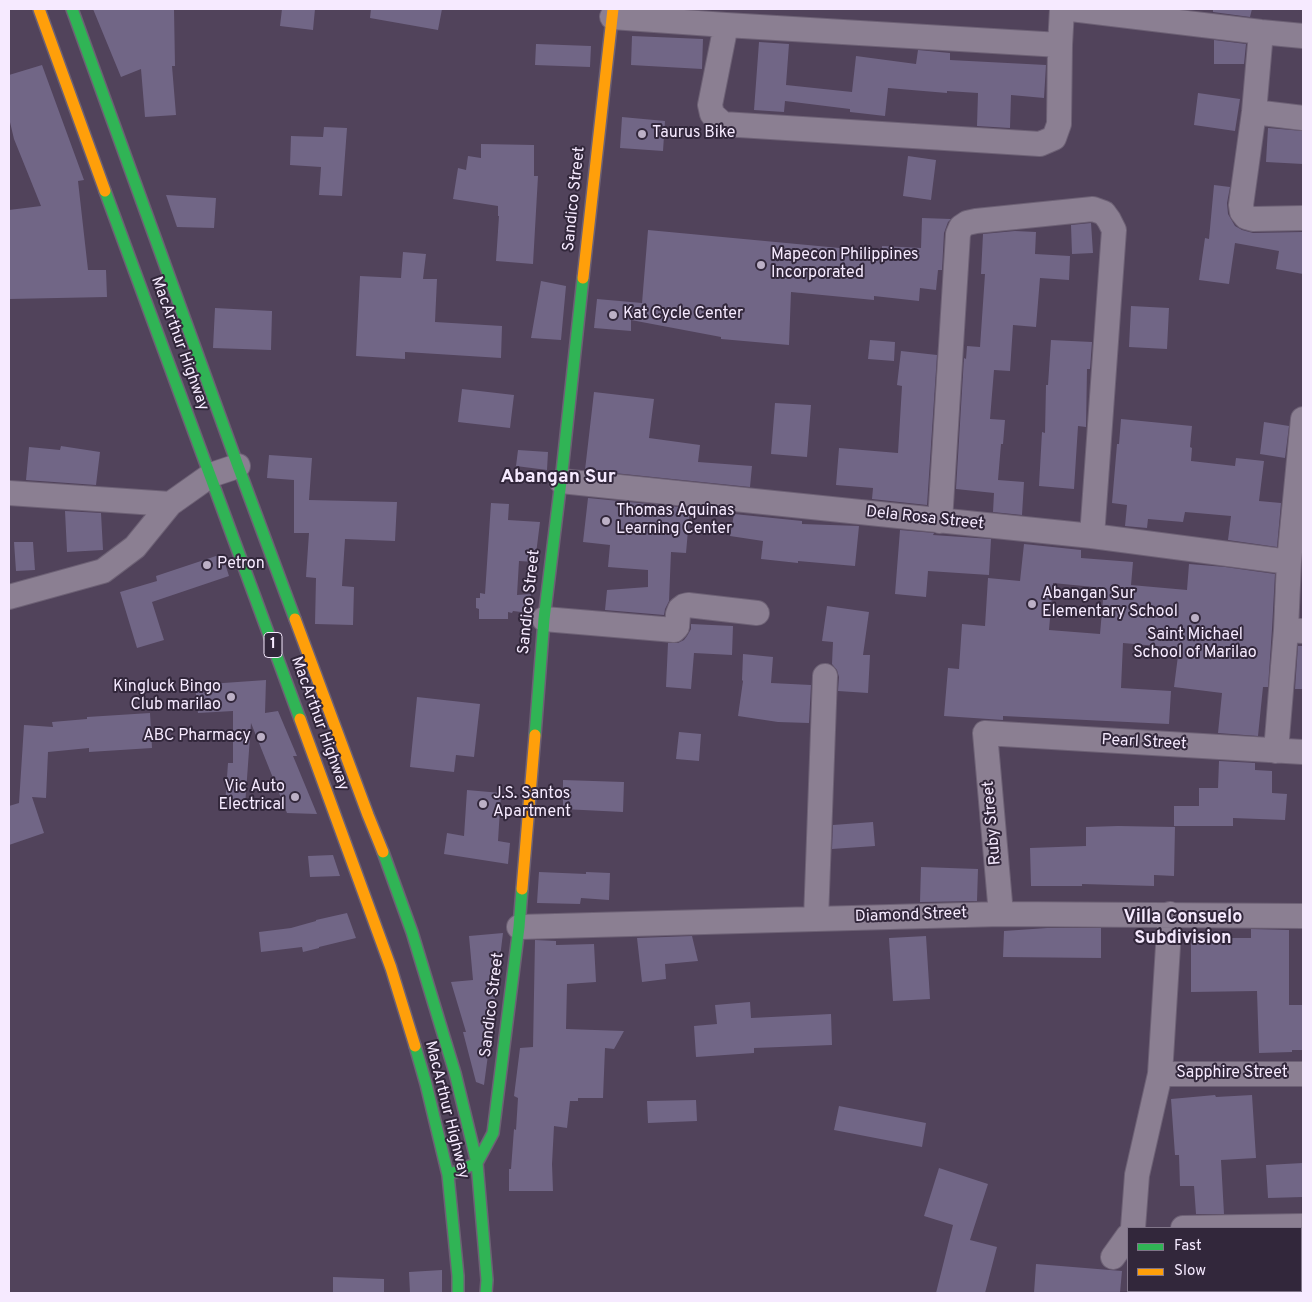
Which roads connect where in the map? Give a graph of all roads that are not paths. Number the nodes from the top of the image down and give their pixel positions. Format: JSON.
{"nodes":[{"id":1,"x":39,"y":9,"type":"edge"},
{"id":2,"x":72,"y":9,"type":"edge"},
{"id":3,"x":1062,"y":9,"type":"edge"},
{"id":4,"x":1071,"y":9,"type":"edge"},
{"id":5,"x":612,"y":13,"type":"edge"},
{"id":6,"x":726,"y":26,"type":"junction"},
{"id":7,"x":1260,"y":32,"type":"junction"},
{"id":8,"x":1303,"y":36,"type":"edge"},
{"id":9,"x":1060,"y":45,"type":"junction"},
{"id":10,"x":1254,"y":112,"type":"junction"},
{"id":11,"x":1303,"y":118,"type":"edge"},
{"id":12,"x":1303,"y":218,"type":"edge"},
{"id":13,"x":1303,"y":432,"type":"edge"},
{"id":14,"x":238,"y":466,"type":"junction"},
{"id":15,"x":211,"y":475,"type":"junction"},
{"id":16,"x":561,"y":481,"type":"junction"},
{"id":17,"x":9,"y":493,"type":"edge"},
{"id":18,"x":170,"y":504,"type":"junction"},
{"id":19,"x":940,"y":521,"type":"junction"},
{"id":20,"x":1092,"y":536,"type":"junction"},
{"id":21,"x":1289,"y":562,"type":"junction"},
{"id":22,"x":9,"y":597,"type":"edge"},
{"id":23,"x":757,"y":613,"type":"dead end"},
{"id":24,"x":544,"y":619,"type":"junction"},
{"id":25,"x":1295,"y":631,"type":"edge"},
{"id":26,"x":825,"y":676,"type":"dead end"},
{"id":27,"x":986,"y":733,"type":"joint"},
{"id":28,"x":1276,"y":751,"type":"junction"},
{"id":29,"x":1303,"y":752,"type":"edge"},
{"id":30,"x":1002,"y":914,"type":"junction"},
{"id":31,"x":1170,"y":914,"type":"junction"},
{"id":32,"x":1303,"y":916,"type":"edge"},
{"id":33,"x":816,"y":919,"type":"junction"},
{"id":34,"x":519,"y":927,"type":"junction"},
{"id":35,"x":1160,"y":1074,"type":"junction"},
{"id":36,"x":1303,"y":1074,"type":"edge"},
{"id":37,"x":477,"y":1163,"type":"junction"},
{"id":38,"x":448,"y":1175,"type":"junction"},
{"id":39,"x":1303,"y":1226,"type":"edge"},
{"id":40,"x":1134,"y":1227,"type":"edge"},
{"id":41,"x":1243,"y":1227,"type":"edge"},
{"id":42,"x":1127,"y":1237,"type":"edge"},
{"id":43,"x":1113,"y":1257,"type":"dead end"},
{"id":44,"x":458,"y":1293,"type":"edge"},
{"id":45,"x":486,"y":1293,"type":"edge"}],
"edges":[{"from":1,"to":15,"type":"main road","name":"MacArthur Highway","number":"1"},
{"from":2,"to":14,"type":"main road","name":"MacArthur Highway","number":"1"},
{"from":3,"to":9,"type":"street"},
{"from":4,"to":7,"type":"street"},
{"from":5,"to":6,"type":"street"},
{"from":5,"to":16,"type":"main road","name":"Sandico Street"},
{"from":6,"to":9,"type":"street"},
{"from":6,"to":9,"type":"street"},
{"from":7,"to":8,"type":"street"},
{"from":7,"to":10,"type":"street"},
{"from":10,"to":11,"type":"street"},
{"from":10,"to":12,"type":"street"},
{"from":13,"to":21,"type":"street"},
{"from":14,"to":15,"type":"street"},
{"from":14,"to":37,"type":"main road","name":"MacArthur Highway","number":"1"},
{"from":15,"to":18,"type":"street"},
{"from":15,"to":38,"type":"main road","name":"MacArthur Highway","number":"1"},
{"from":16,"to":19,"type":"street","name":"Dela Rosa Street"},
{"from":16,"to":24,"type":"main road","name":"Sandico Street"},
{"from":17,"to":18,"type":"street"},
{"from":18,"to":22,"type":"street"},
{"from":19,"to":20,"type":"street","name":"Dela Rosa Street"},
{"from":19,"to":20,"type":"street"},
{"from":20,"to":21,"type":"street","name":"Dela Rosa Street"},
{"from":21,"to":25,"type":"street"},
{"from":23,"to":24,"type":"street"},
{"from":24,"to":34,"type":"main road","name":"Sandico Street"},
{"from":25,"to":28,"type":"street"},
{"from":26,"to":33,"type":"street"},
{"from":27,"to":28,"type":"street","name":"Pearl Street"},
{"from":27,"to":30,"type":"street","name":"Ruby Street"},
{"from":28,"to":29,"type":"street","name":"Pearl Street"},
{"from":30,"to":31,"type":"street","name":"Diamond Street"},
{"from":30,"to":33,"type":"street","name":"Diamond Street"},
{"from":31,"to":32,"type":"street","name":"Diamond Street"},
{"from":31,"to":35,"type":"street"},
{"from":33,"to":34,"type":"street","name":"Diamond Street"},
{"from":34,"to":37,"type":"main road","name":"Sandico Street"},
{"from":35,"to":36,"type":"street","name":"Sapphire Street"},
{"from":35,"to":40,"type":"street"},
{"from":37,"to":38,"type":"main road"},
{"from":37,"to":45,"type":"main road","name":"MacArthur Highway","number":"1"},
{"from":38,"to":44,"type":"main road","name":"MacArthur Highway","number":"1"},
{"from":39,"to":41,"type":"street"},
{"from":42,"to":43,"type":"street"}]}
